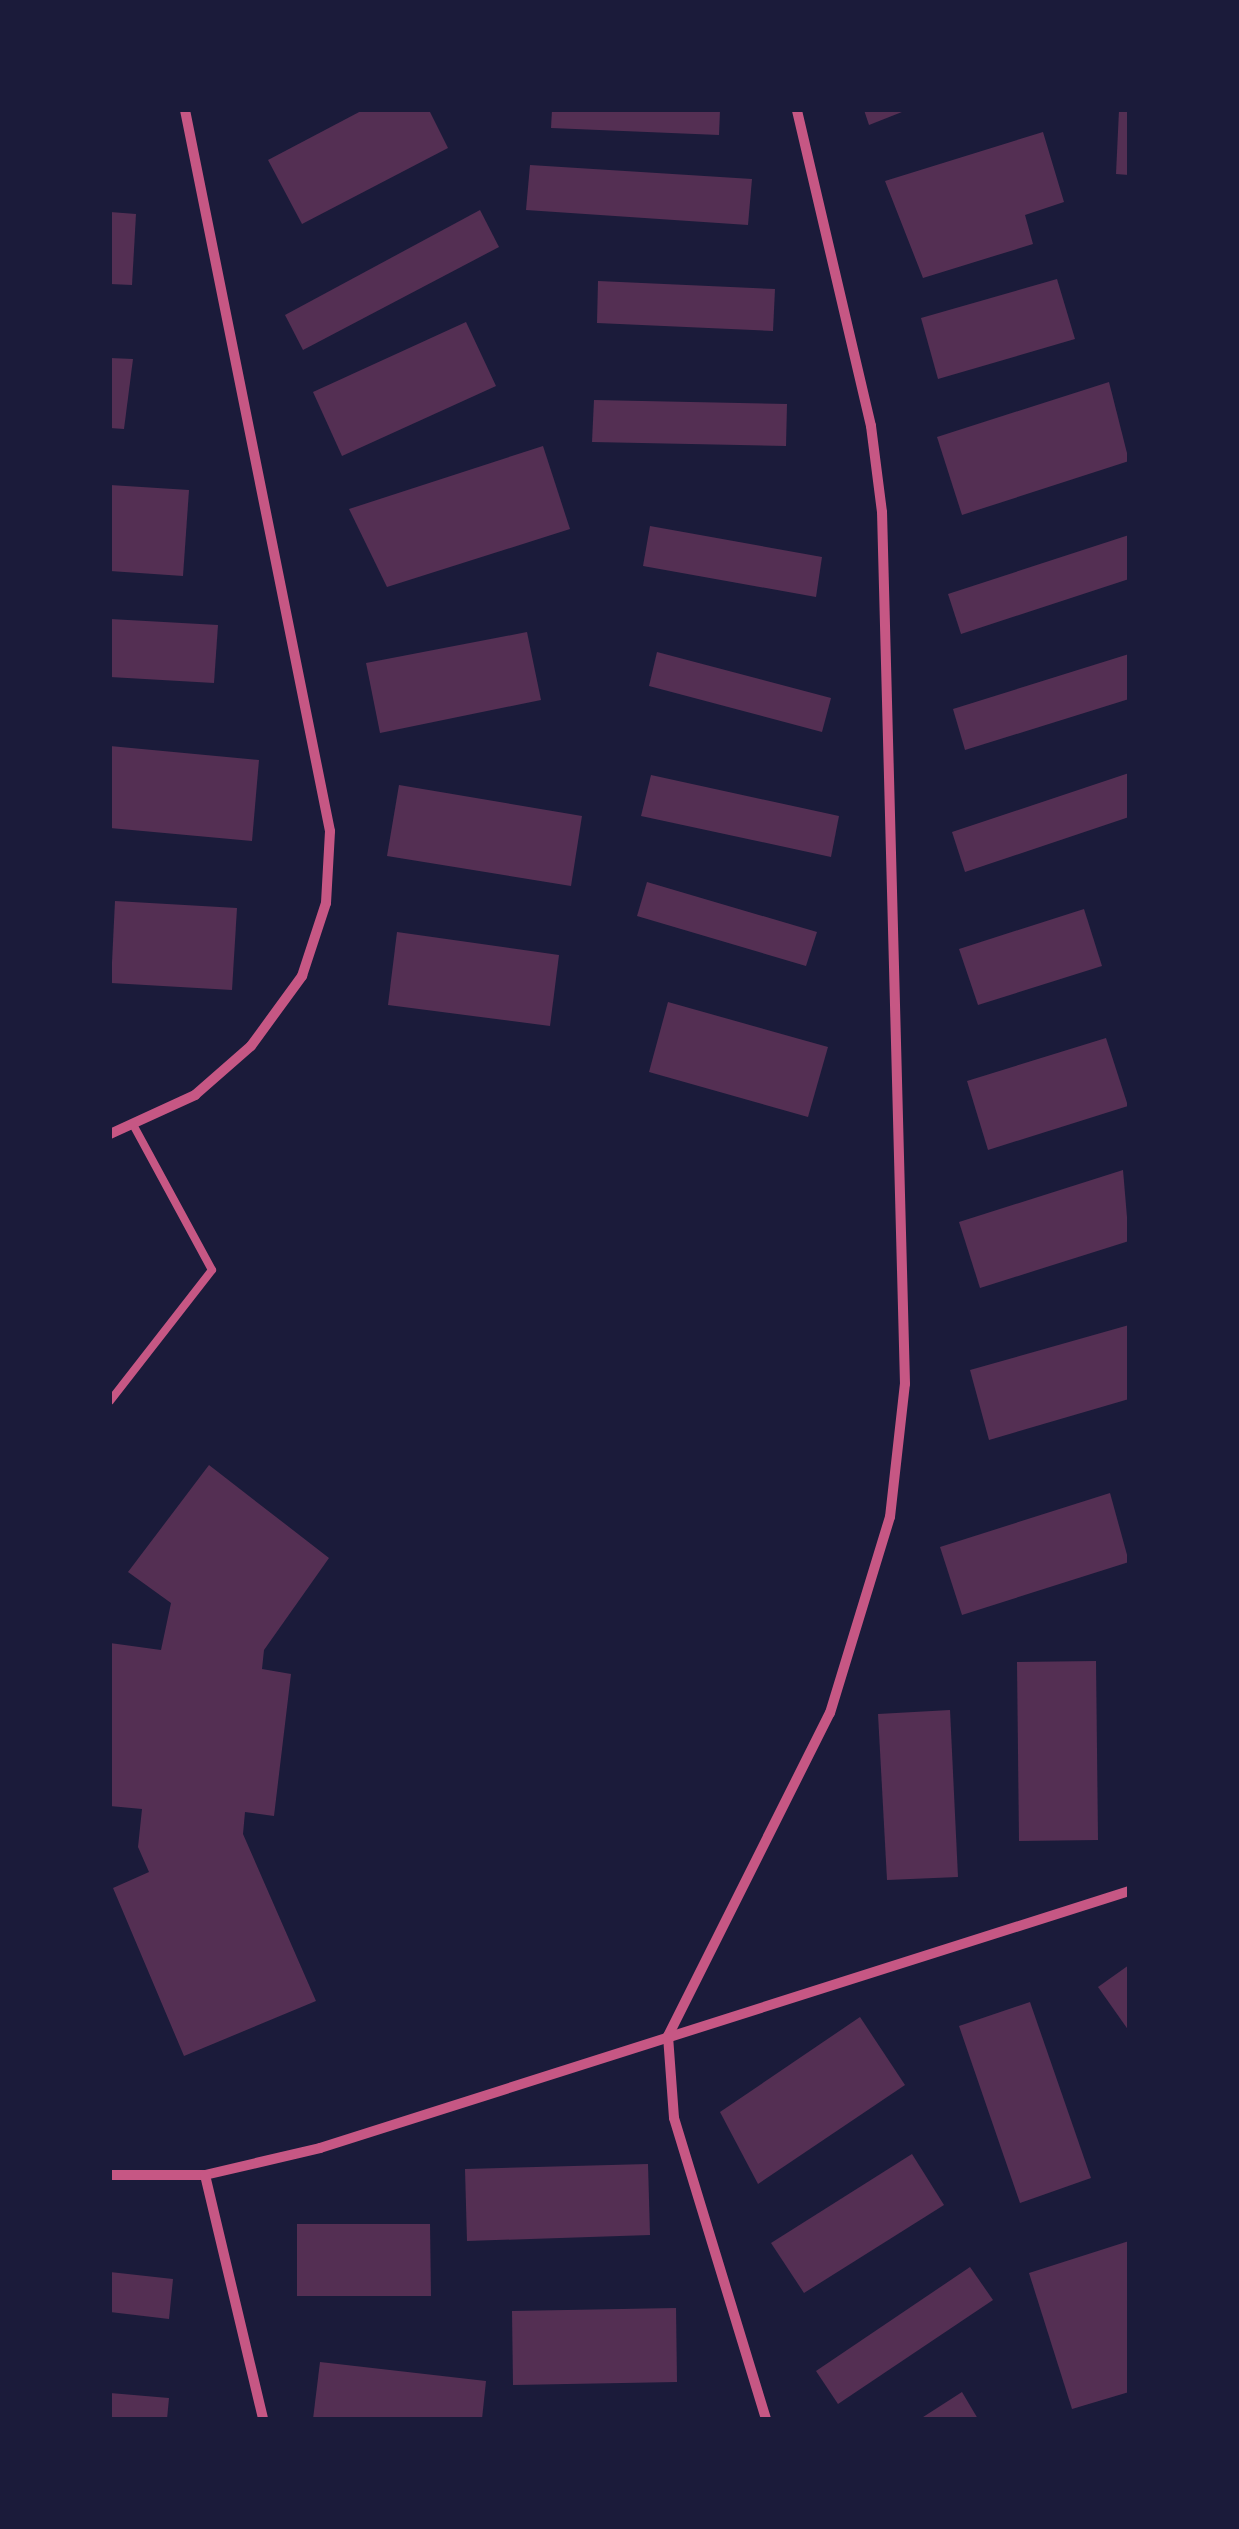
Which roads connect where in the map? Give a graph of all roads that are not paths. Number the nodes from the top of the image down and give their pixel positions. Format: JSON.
{"nodes":[{"id":1,"x":186,"y":110,"type":"edge"},
{"id":2,"x":797,"y":110,"type":"edge"},
{"id":3,"x":135,"y":1128,"type":"junction"},
{"id":4,"x":110,"y":1134,"type":"edge"},
{"id":5,"x":110,"y":1401,"type":"edge"},
{"id":6,"x":1129,"y":1891,"type":"edge"},
{"id":7,"x":668,"y":2036,"type":"junction"},
{"id":8,"x":110,"y":2175,"type":"edge"},
{"id":9,"x":204,"y":2175,"type":"junction"},
{"id":10,"x":263,"y":2419,"type":"edge"},
{"id":11,"x":766,"y":2419,"type":"edge"}],
"edges":[{"from":1,"to":3,"type":"street"},
{"from":2,"to":7,"type":"street"},
{"from":3,"to":4,"type":"street"},
{"from":3,"to":5,"type":"lane"},
{"from":6,"to":7,"type":"street"},
{"from":7,"to":9,"type":"street"},
{"from":7,"to":11,"type":"street"},
{"from":8,"to":9,"type":"street"},
{"from":9,"to":10,"type":"street"}]}
